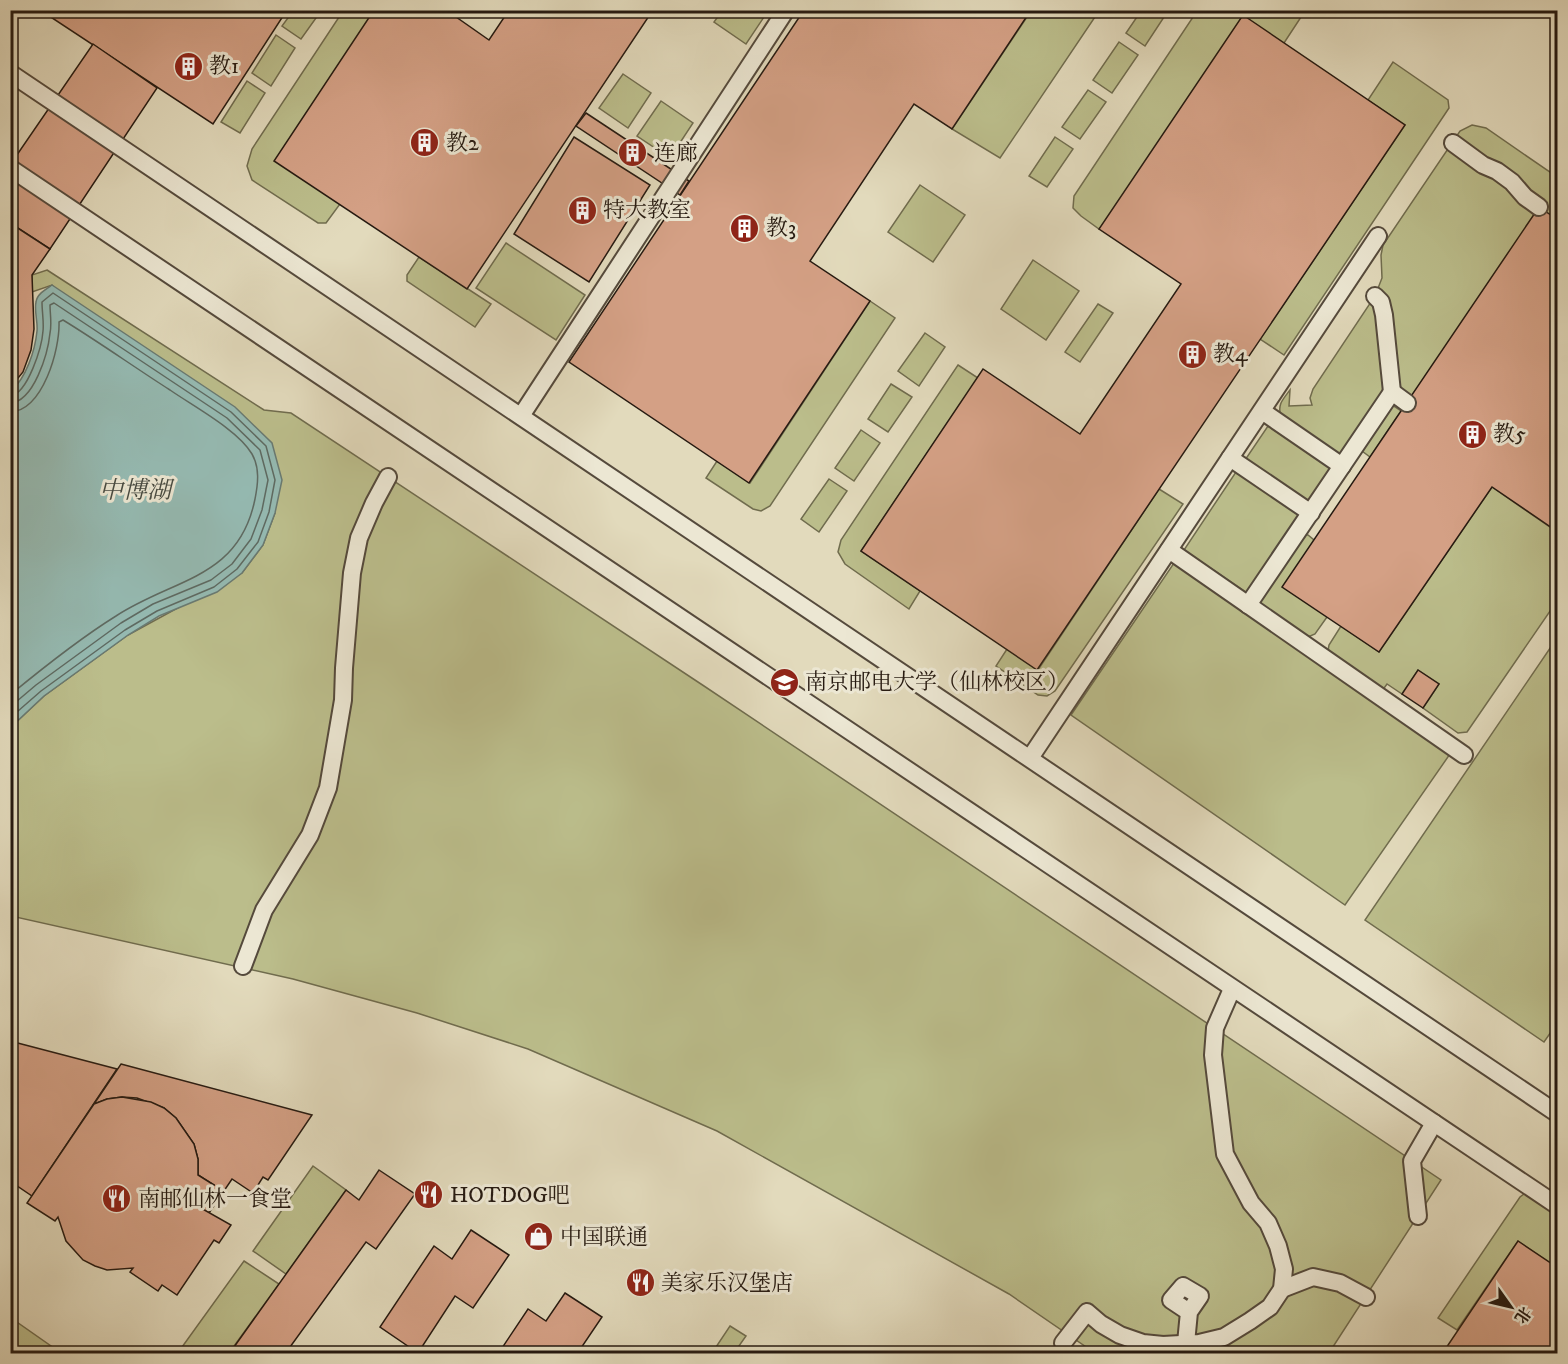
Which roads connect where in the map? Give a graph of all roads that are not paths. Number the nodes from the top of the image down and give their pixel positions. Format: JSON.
{"nodes":[{"id":1,"x":786,"y":10,"type":"edge"},
{"id":2,"x":10,"y":73,"type":"edge"},
{"id":3,"x":1453,"y":143,"type":"dead end"},
{"id":4,"x":10,"y":168,"type":"edge"},
{"id":5,"x":1539,"y":207,"type":"dead end"},
{"id":6,"x":1378,"y":236,"type":"dead end"},
{"id":7,"x":1375,"y":296,"type":"dead end"},
{"id":8,"x":1392,"y":392,"type":"junction"},
{"id":9,"x":1407,"y":403,"type":"dead end"},
{"id":10,"x":1262,"y":411,"type":"junction"},
{"id":11,"x":520,"y":416,"type":"junction"},
{"id":12,"x":1230,"y":458,"type":"junction"},
{"id":13,"x":1342,"y":466,"type":"junction"},
{"id":14,"x":388,"y":477,"type":"dead end"},
{"id":15,"x":1311,"y":513,"type":"junction"},
{"id":16,"x":1168,"y":550,"type":"junction"},
{"id":17,"x":1248,"y":605,"type":"junction"},
{"id":18,"x":1464,"y":755,"type":"dead end"},
{"id":19,"x":1030,"y":758,"type":"junction"},
{"id":20,"x":243,"y":966,"type":"dead end"},
{"id":21,"x":1232,"y":989,"type":"junction"},
{"id":22,"x":1557,"y":1114,"type":"edge"},
{"id":23,"x":1434,"y":1123,"type":"junction"},
{"id":24,"x":1557,"y":1206,"type":"edge"},
{"id":25,"x":1418,"y":1216,"type":"dead end"},
{"id":26,"x":1282,"y":1289,"type":"junction"},
{"id":27,"x":1366,"y":1297,"type":"dead end"},
{"id":28,"x":1189,"y":1312,"type":"dead end"},
{"id":29,"x":1063,"y":1343,"type":"dead end"},
{"id":30,"x":1186,"y":1343,"type":"junction"}],
"edges":[{"from":1,"to":11,"type":"street"},
{"from":2,"to":11,"type":"street"},
{"from":3,"to":5,"type":"street"},
{"from":4,"to":21,"type":"street"},
{"from":6,"to":10,"type":"street"},
{"from":7,"to":8,"type":"street"},
{"from":8,"to":9,"type":"street"},
{"from":8,"to":13,"type":"street"},
{"from":10,"to":12,"type":"street"},
{"from":10,"to":13,"type":"street"},
{"from":11,"to":19,"type":"street"},
{"from":12,"to":15,"type":"street"},
{"from":12,"to":16,"type":"street"},
{"from":13,"to":15,"type":"street"},
{"from":14,"to":20,"type":"street"},
{"from":15,"to":17,"type":"street"},
{"from":16,"to":17,"type":"street"},
{"from":16,"to":19,"type":"street"},
{"from":17,"to":18,"type":"street"},
{"from":19,"to":22,"type":"street"},
{"from":21,"to":23,"type":"street"},
{"from":21,"to":26,"type":"street"},
{"from":23,"to":24,"type":"street"},
{"from":23,"to":25,"type":"street"},
{"from":26,"to":27,"type":"street"},
{"from":26,"to":30,"type":"street"},
{"from":28,"to":30,"type":"street"},
{"from":29,"to":30,"type":"street"}]}
